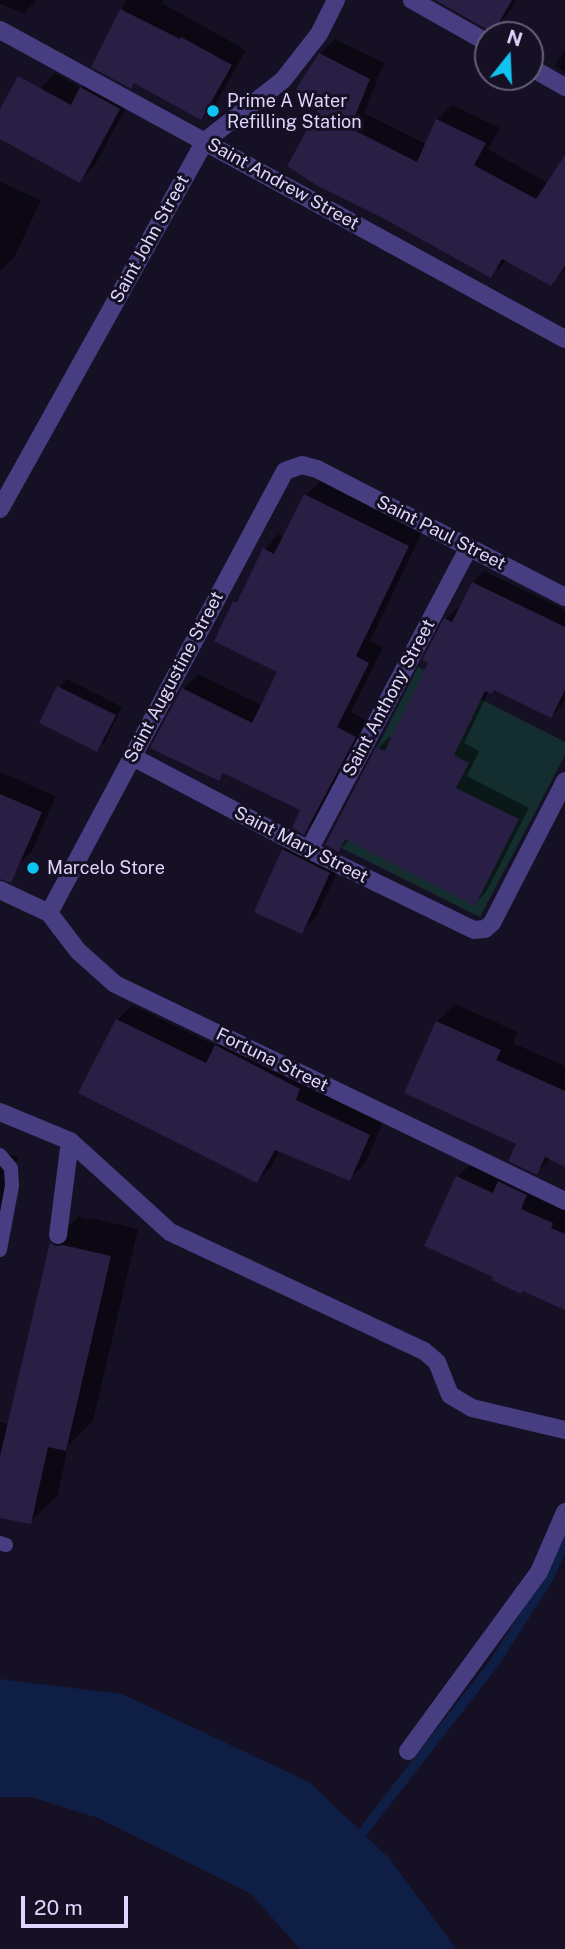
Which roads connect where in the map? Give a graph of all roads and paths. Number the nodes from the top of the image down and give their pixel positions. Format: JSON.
{"nodes":[{"id":1,"x":336,"y":0,"type":"edge"},
{"id":2,"x":412,"y":0,"type":"edge"},
{"id":3,"x":1,"y":31,"type":"edge"},
{"id":4,"x":474,"y":35,"type":"edge"},
{"id":5,"x":544,"y":75,"type":"edge"},
{"id":6,"x":565,"y":87,"type":"edge"},
{"id":7,"x":205,"y":141,"type":"junction"},
{"id":8,"x":565,"y":339,"type":"edge"},
{"id":9,"x":317,"y":469,"type":"joint"},
{"id":10,"x":0,"y":509,"type":"edge"},
{"id":11,"x":469,"y":547,"type":"junction"},
{"id":12,"x":565,"y":597,"type":"edge"},
{"id":13,"x":131,"y":756,"type":"junction"},
{"id":14,"x":565,"y":781,"type":"edge"},
{"id":15,"x":309,"y":850,"type":"junction"},
{"id":16,"x":0,"y":890,"type":"edge"},
{"id":17,"x":49,"y":913,"type":"junction"},
{"id":18,"x":0,"y":1112,"type":"edge"},
{"id":19,"x":70,"y":1141,"type":"junction"},
{"id":20,"x":0,"y":1155,"type":"edge"},
{"id":21,"x":565,"y":1201,"type":"edge"},
{"id":22,"x":58,"y":1235,"type":"dead end"},
{"id":23,"x":0,"y":1250,"type":"edge"},
{"id":24,"x":565,"y":1430,"type":"edge"},
{"id":25,"x":565,"y":1512,"type":"edge"},
{"id":26,"x":408,"y":1751,"type":"dead end"}],
"edges":[{"from":1,"to":7,"type":"street","name":"Saint John Street"},
{"from":2,"to":4,"type":"street"},
{"from":3,"to":7,"type":"street","name":"Saint Andrew Street"},
{"from":5,"to":6,"type":"street"},
{"from":7,"to":8,"type":"street","name":"Saint Andrew Street"},
{"from":7,"to":10,"type":"street","name":"Saint John Street"},
{"from":9,"to":11,"type":"street","name":"Saint Paul Street"},
{"from":9,"to":13,"type":"street","name":"Saint Augustine Street"},
{"from":11,"to":12,"type":"street","name":"Saint Paul Street"},
{"from":11,"to":15,"type":"street","name":"Saint Anthony Street"},
{"from":13,"to":15,"type":"street","name":"Saint Mary Street"},
{"from":13,"to":17,"type":"street","name":"Saint Augustine Street"},
{"from":14,"to":15,"type":"street","name":"Saint Mary Street"},
{"from":16,"to":17,"type":"street","name":"Fortuna Street"},
{"from":17,"to":21,"type":"street","name":"Fortuna Street"},
{"from":18,"to":19,"type":"street"},
{"from":19,"to":22,"type":"street"},
{"from":19,"to":24,"type":"street"},
{"from":20,"to":23,"type":"lane"},
{"from":25,"to":26,"type":"street"}]}
